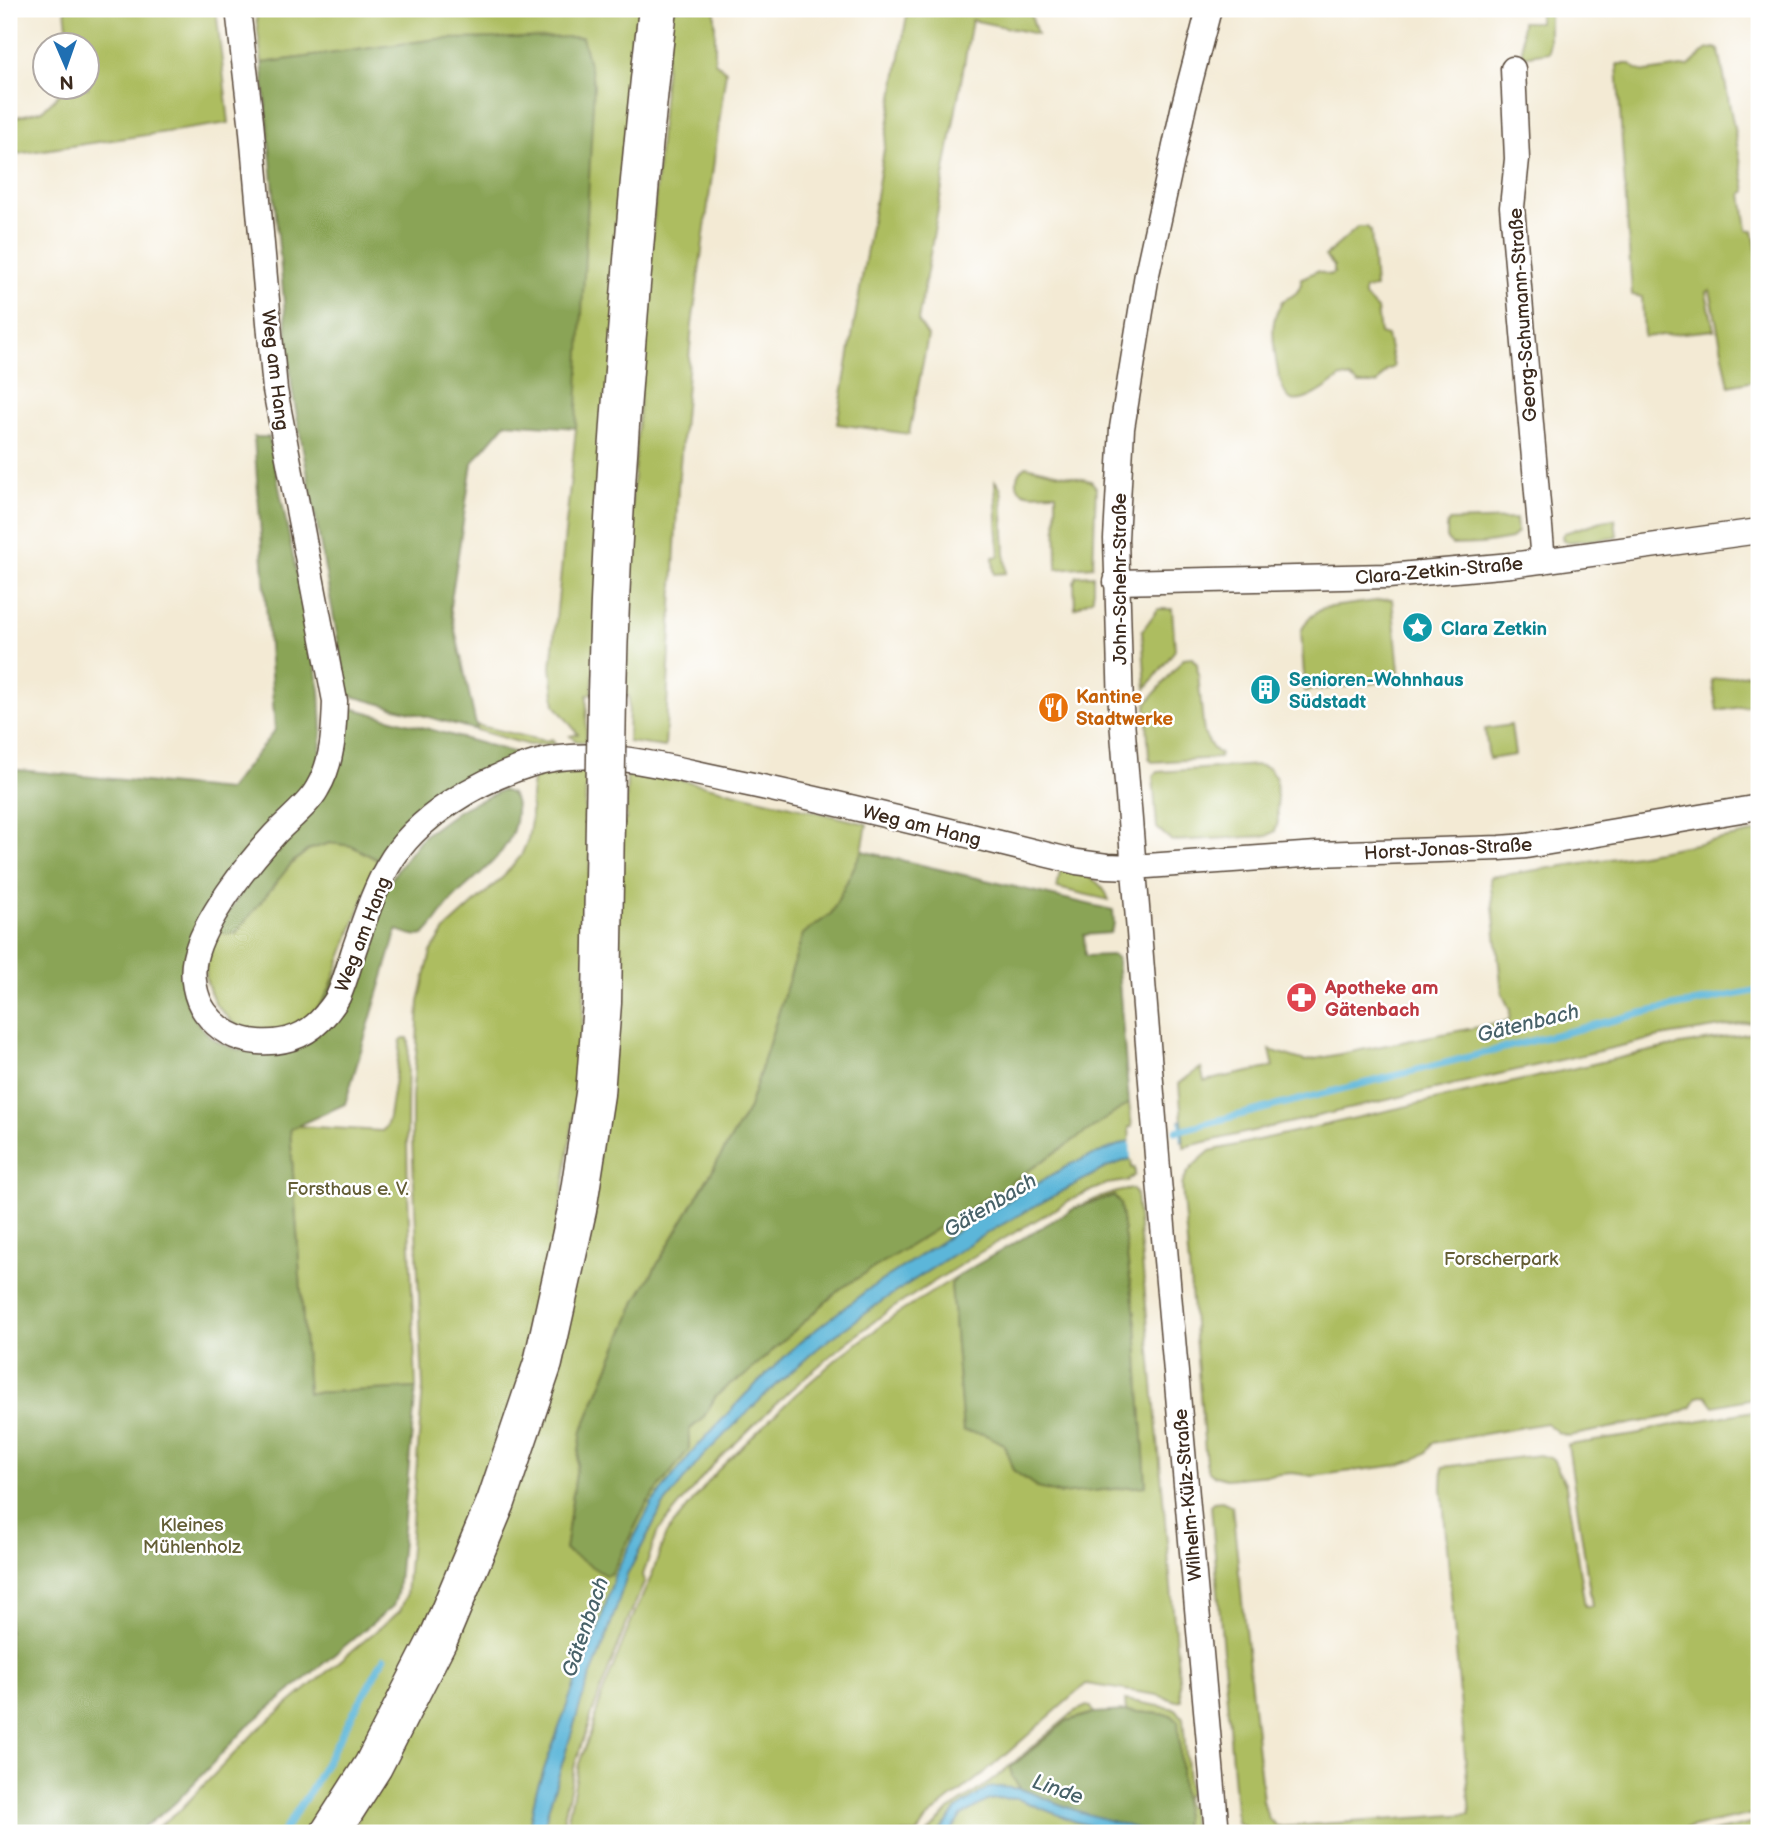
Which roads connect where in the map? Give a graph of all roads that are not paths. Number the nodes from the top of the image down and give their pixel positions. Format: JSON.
{"nodes":[{"id":1,"x":238,"y":9,"type":"edge"},
{"id":2,"x":658,"y":9,"type":"edge"},
{"id":3,"x":1209,"y":9,"type":"edge"},
{"id":4,"x":1513,"y":69,"type":"dead end"},
{"id":5,"x":1759,"y":531,"type":"edge"},
{"id":6,"x":1543,"y":561,"type":"junction"},
{"id":7,"x":1116,"y":582,"type":"junction"},
{"id":8,"x":1759,"y":807,"type":"edge"},
{"id":9,"x":1133,"y":867,"type":"junction"},
{"id":10,"x":1158,"y":1157,"type":"joint"},
{"id":11,"x":330,"y":1833,"type":"edge"},
{"id":12,"x":1217,"y":1833,"type":"edge"}],
"edges":[{"from":1,"to":9,"type":"street","name":"Weg am Hang"},
{"from":2,"to":11,"type":"main road","bridge":true},
{"from":3,"to":7,"type":"street","name":"John-Schehr-Straße"},
{"from":4,"to":6,"type":"street","name":"Georg-Schumann-Straße"},
{"from":5,"to":6,"type":"street","name":"Clara-Zetkin-Straße"},
{"from":6,"to":7,"type":"street","name":"Clara-Zetkin-Straße"},
{"from":7,"to":9,"type":"street","name":"John-Schehr-Straße"},
{"from":8,"to":9,"type":"street","name":"Horst-Jonas-Straße"},
{"from":9,"to":10,"type":"street","name":"John-Schehr-Straße"},
{"from":10,"to":12,"type":"street","name":"Wilhelm-Külz-Straße"}]}
